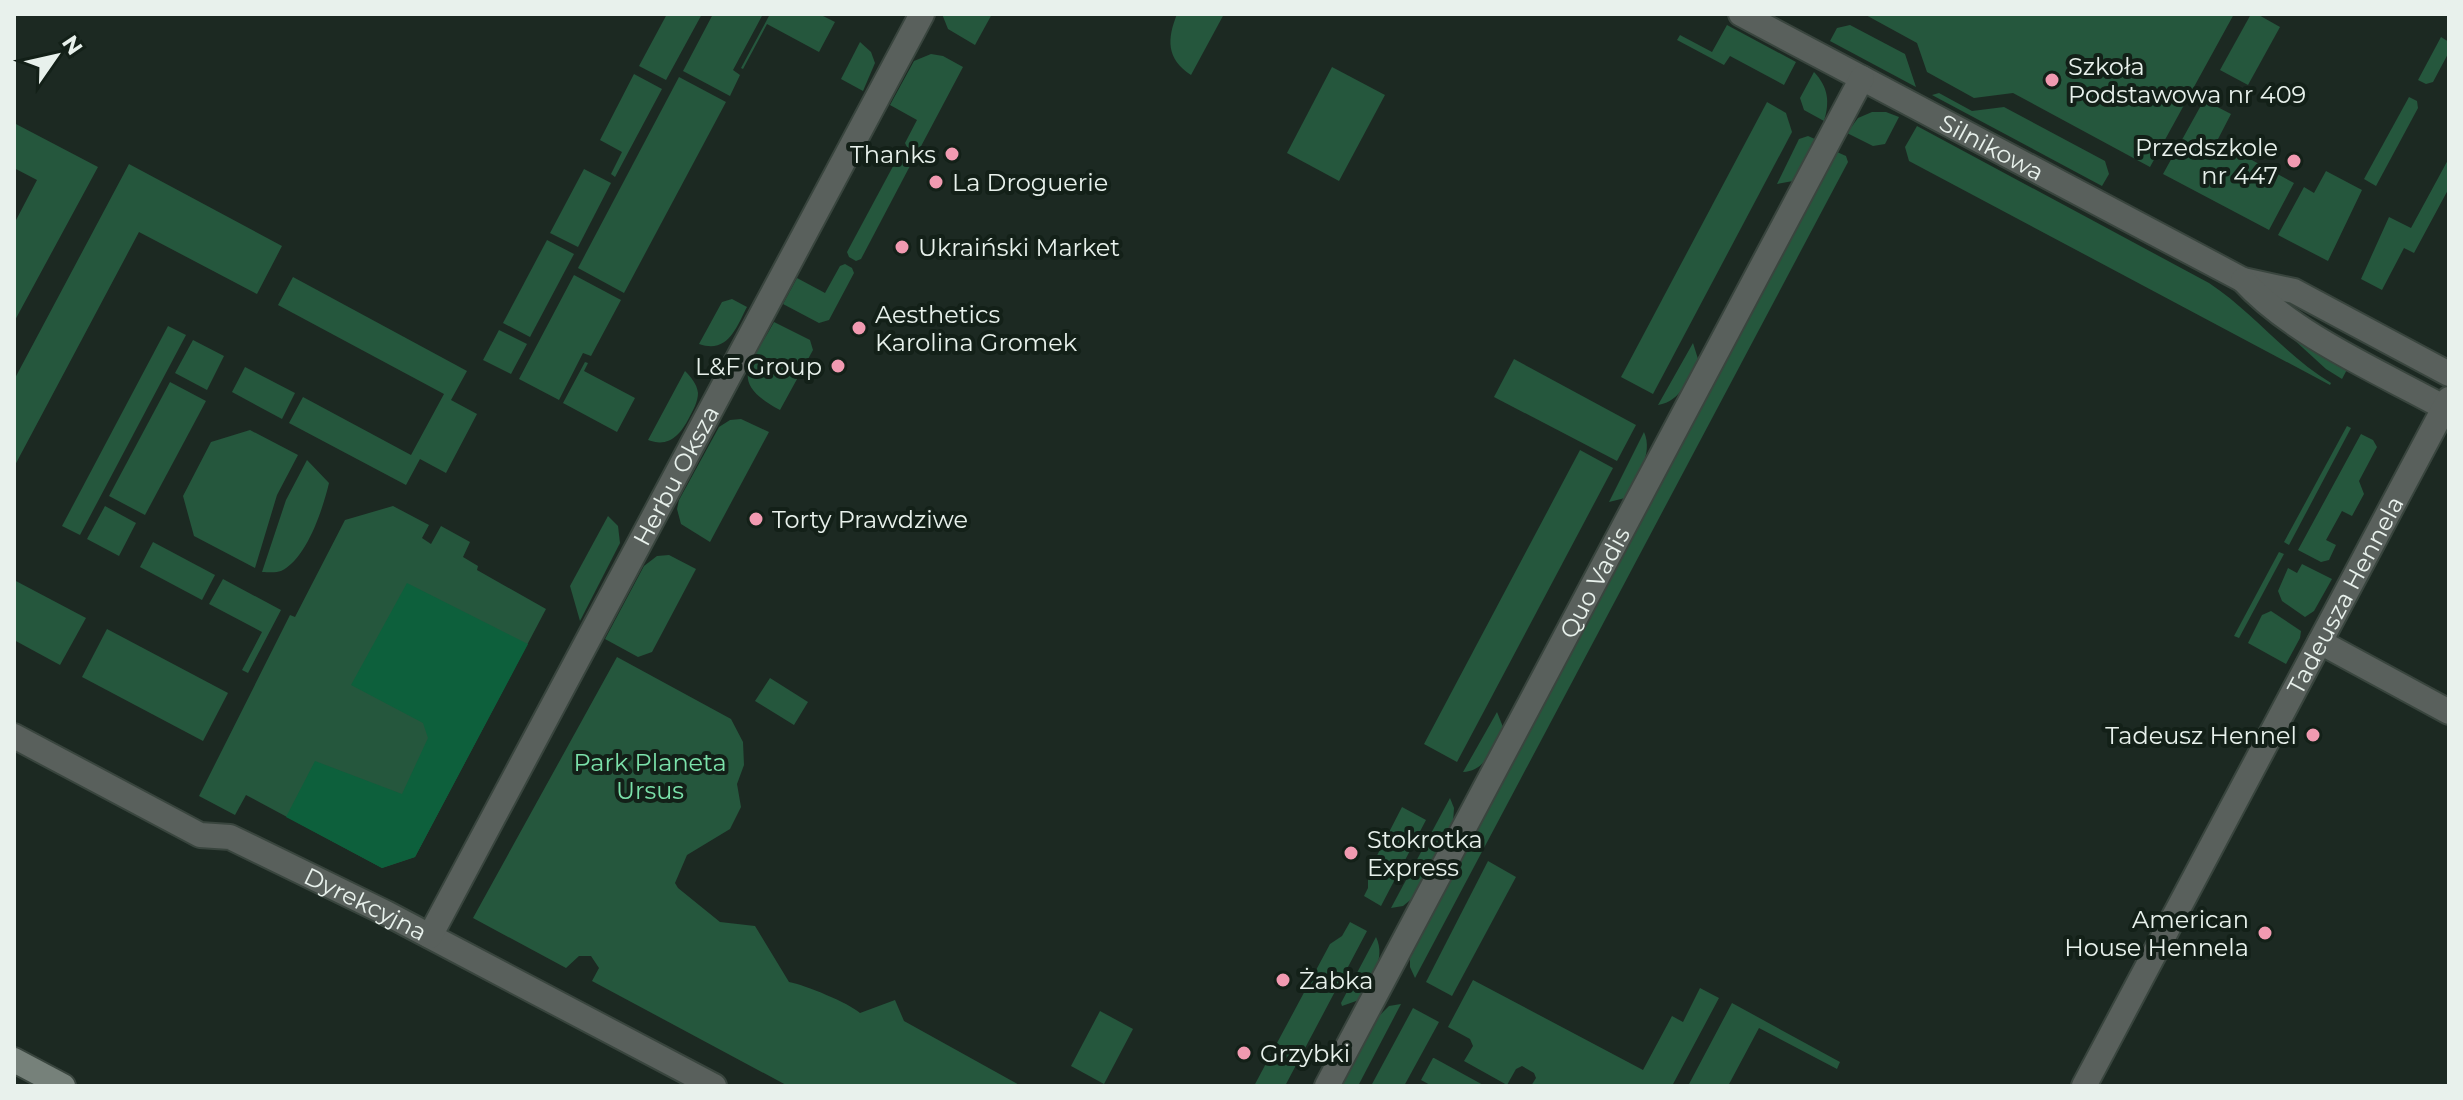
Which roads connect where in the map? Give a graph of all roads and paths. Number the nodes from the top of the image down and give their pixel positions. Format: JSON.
{"nodes":[{"id":1,"x":922,"y":14,"type":"edge"},
{"id":2,"x":1741,"y":14,"type":"edge"},
{"id":3,"x":1862,"y":78,"type":"junction"},
{"id":4,"x":2243,"y":280,"type":"junction"},
{"id":5,"x":2449,"y":374,"type":"edge"},
{"id":6,"x":2447,"y":404,"type":"edge"},
{"id":7,"x":2320,"y":642,"type":"junction"},
{"id":8,"x":2449,"y":712,"type":"edge"},
{"id":9,"x":14,"y":736,"type":"edge"},
{"id":10,"x":430,"y":936,"type":"junction"},
{"id":11,"x":14,"y":1060,"type":"edge"},
{"id":12,"x":63,"y":1086,"type":"edge"},
{"id":13,"x":714,"y":1086,"type":"edge"},
{"id":14,"x":1327,"y":1086,"type":"edge"},
{"id":15,"x":2084,"y":1086,"type":"edge"}],
"edges":[{"from":1,"to":10,"type":"street","name":"Herbu Oksza"},
{"from":2,"to":3,"type":"street","name":"Silnikowa"},
{"from":3,"to":4,"type":"street","name":"Silnikowa"},
{"from":3,"to":14,"type":"street","name":"Quo Vadis"},
{"from":4,"to":5,"type":"street","name":"Silnikowa"},
{"from":4,"to":6,"type":"street","name":"Silnikowa"},
{"from":6,"to":7,"type":"street","name":"Tadeusza Hennela"},
{"from":7,"to":8,"type":"street"},
{"from":7,"to":15,"type":"street","name":"Tadeusza Hennela"},
{"from":9,"to":10,"type":"street","name":"Dyrekcyjna"},
{"from":10,"to":13,"type":"street","name":"Dyrekcyjna"},
{"from":11,"to":12,"type":"street"}]}
